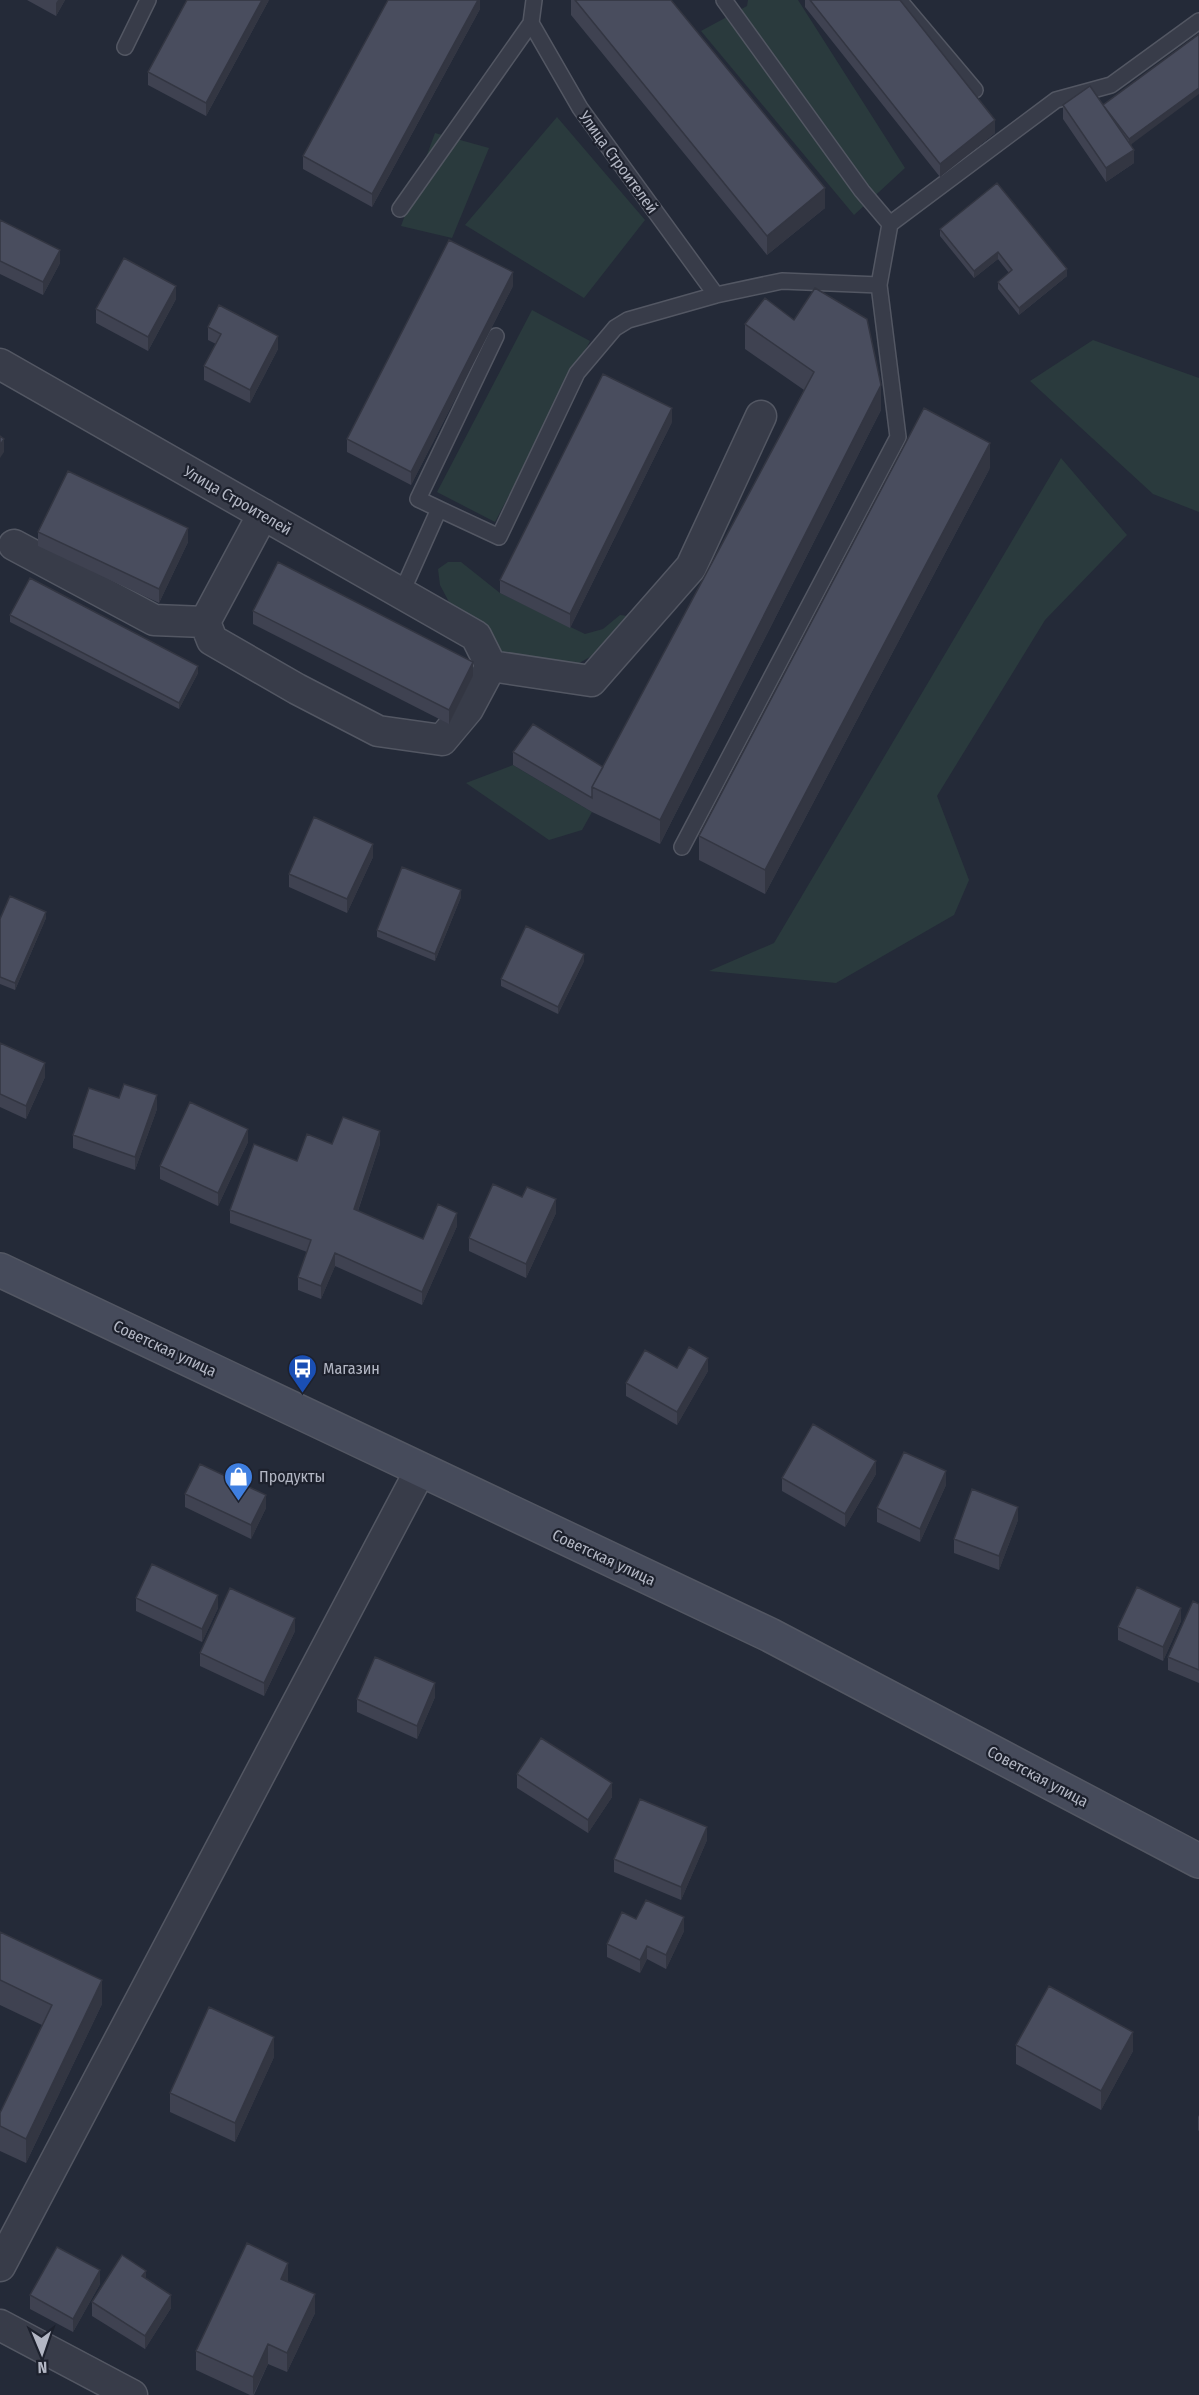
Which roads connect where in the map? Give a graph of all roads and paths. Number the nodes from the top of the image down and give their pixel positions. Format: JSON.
{"nodes":[{"id":1,"x":148,"y":0,"type":"edge"},
{"id":2,"x":534,"y":0,"type":"edge"},
{"id":3,"x":724,"y":0,"type":"edge"},
{"id":4,"x":899,"y":0,"type":"edge"},
{"id":5,"x":1199,"y":21,"type":"edge"},
{"id":6,"x":531,"y":23,"type":"junction"},
{"id":7,"x":125,"y":47,"type":"dead end"},
{"id":8,"x":975,"y":90,"type":"edge"},
{"id":9,"x":400,"y":209,"type":"dead end"},
{"id":10,"x":890,"y":224,"type":"junction"},
{"id":11,"x":879,"y":285,"type":"junction"},
{"id":12,"x":716,"y":295,"type":"junction"},
{"id":13,"x":496,"y":336,"type":"dead end"},
{"id":14,"x":0,"y":364,"type":"edge"},
{"id":15,"x":761,"y":416,"type":"dead end"},
{"id":16,"x":439,"y":509,"type":"junction"},
{"id":17,"x":263,"y":514,"type":"junction"},
{"id":18,"x":14,"y":545,"type":"dead end"},
{"id":19,"x":401,"y":594,"type":"junction"},
{"id":20,"x":205,"y":622,"type":"junction"},
{"id":21,"x":491,"y":666,"type":"junction"},
{"id":22,"x":682,"y":847,"type":"dead end"},
{"id":23,"x":0,"y":1270,"type":"edge"},
{"id":24,"x":421,"y":1469,"type":"junction"},
{"id":25,"x":1199,"y":1861,"type":"edge"},
{"id":26,"x":0,"y":2266,"type":"edge"},
{"id":27,"x":0,"y":2325,"type":"edge"},
{"id":28,"x":132,"y":2395,"type":"edge"}],
"edges":[{"from":1,"to":7,"type":"lane"},
{"from":2,"to":6,"type":"lane"},
{"from":3,"to":10,"type":"lane"},
{"from":4,"to":8,"type":"lane"},
{"from":5,"to":10,"type":"lane"},
{"from":6,"to":9,"type":"lane"},
{"from":6,"to":12,"type":"lane","name":"Улица Строителей"},
{"from":10,"to":11,"type":"lane"},
{"from":11,"to":12,"type":"lane"},
{"from":11,"to":22,"type":"lane"},
{"from":12,"to":16,"type":"lane"},
{"from":13,"to":16,"type":"lane"},
{"from":14,"to":17,"type":"street","name":"Улица Строителей"},
{"from":15,"to":21,"type":"street"},
{"from":16,"to":19,"type":"lane"},
{"from":17,"to":19,"type":"street","name":"Улица Строителей"},
{"from":17,"to":20,"type":"street"},
{"from":18,"to":20,"type":"street"},
{"from":19,"to":21,"type":"street","name":"Улица Строителей"},
{"from":20,"to":21,"type":"street"},
{"from":23,"to":24,"type":"street","name":"Советская улица"},
{"from":24,"to":25,"type":"street","name":"Советская улица"},
{"from":24,"to":26,"type":"street"},
{"from":27,"to":28,"type":"street"}]}
